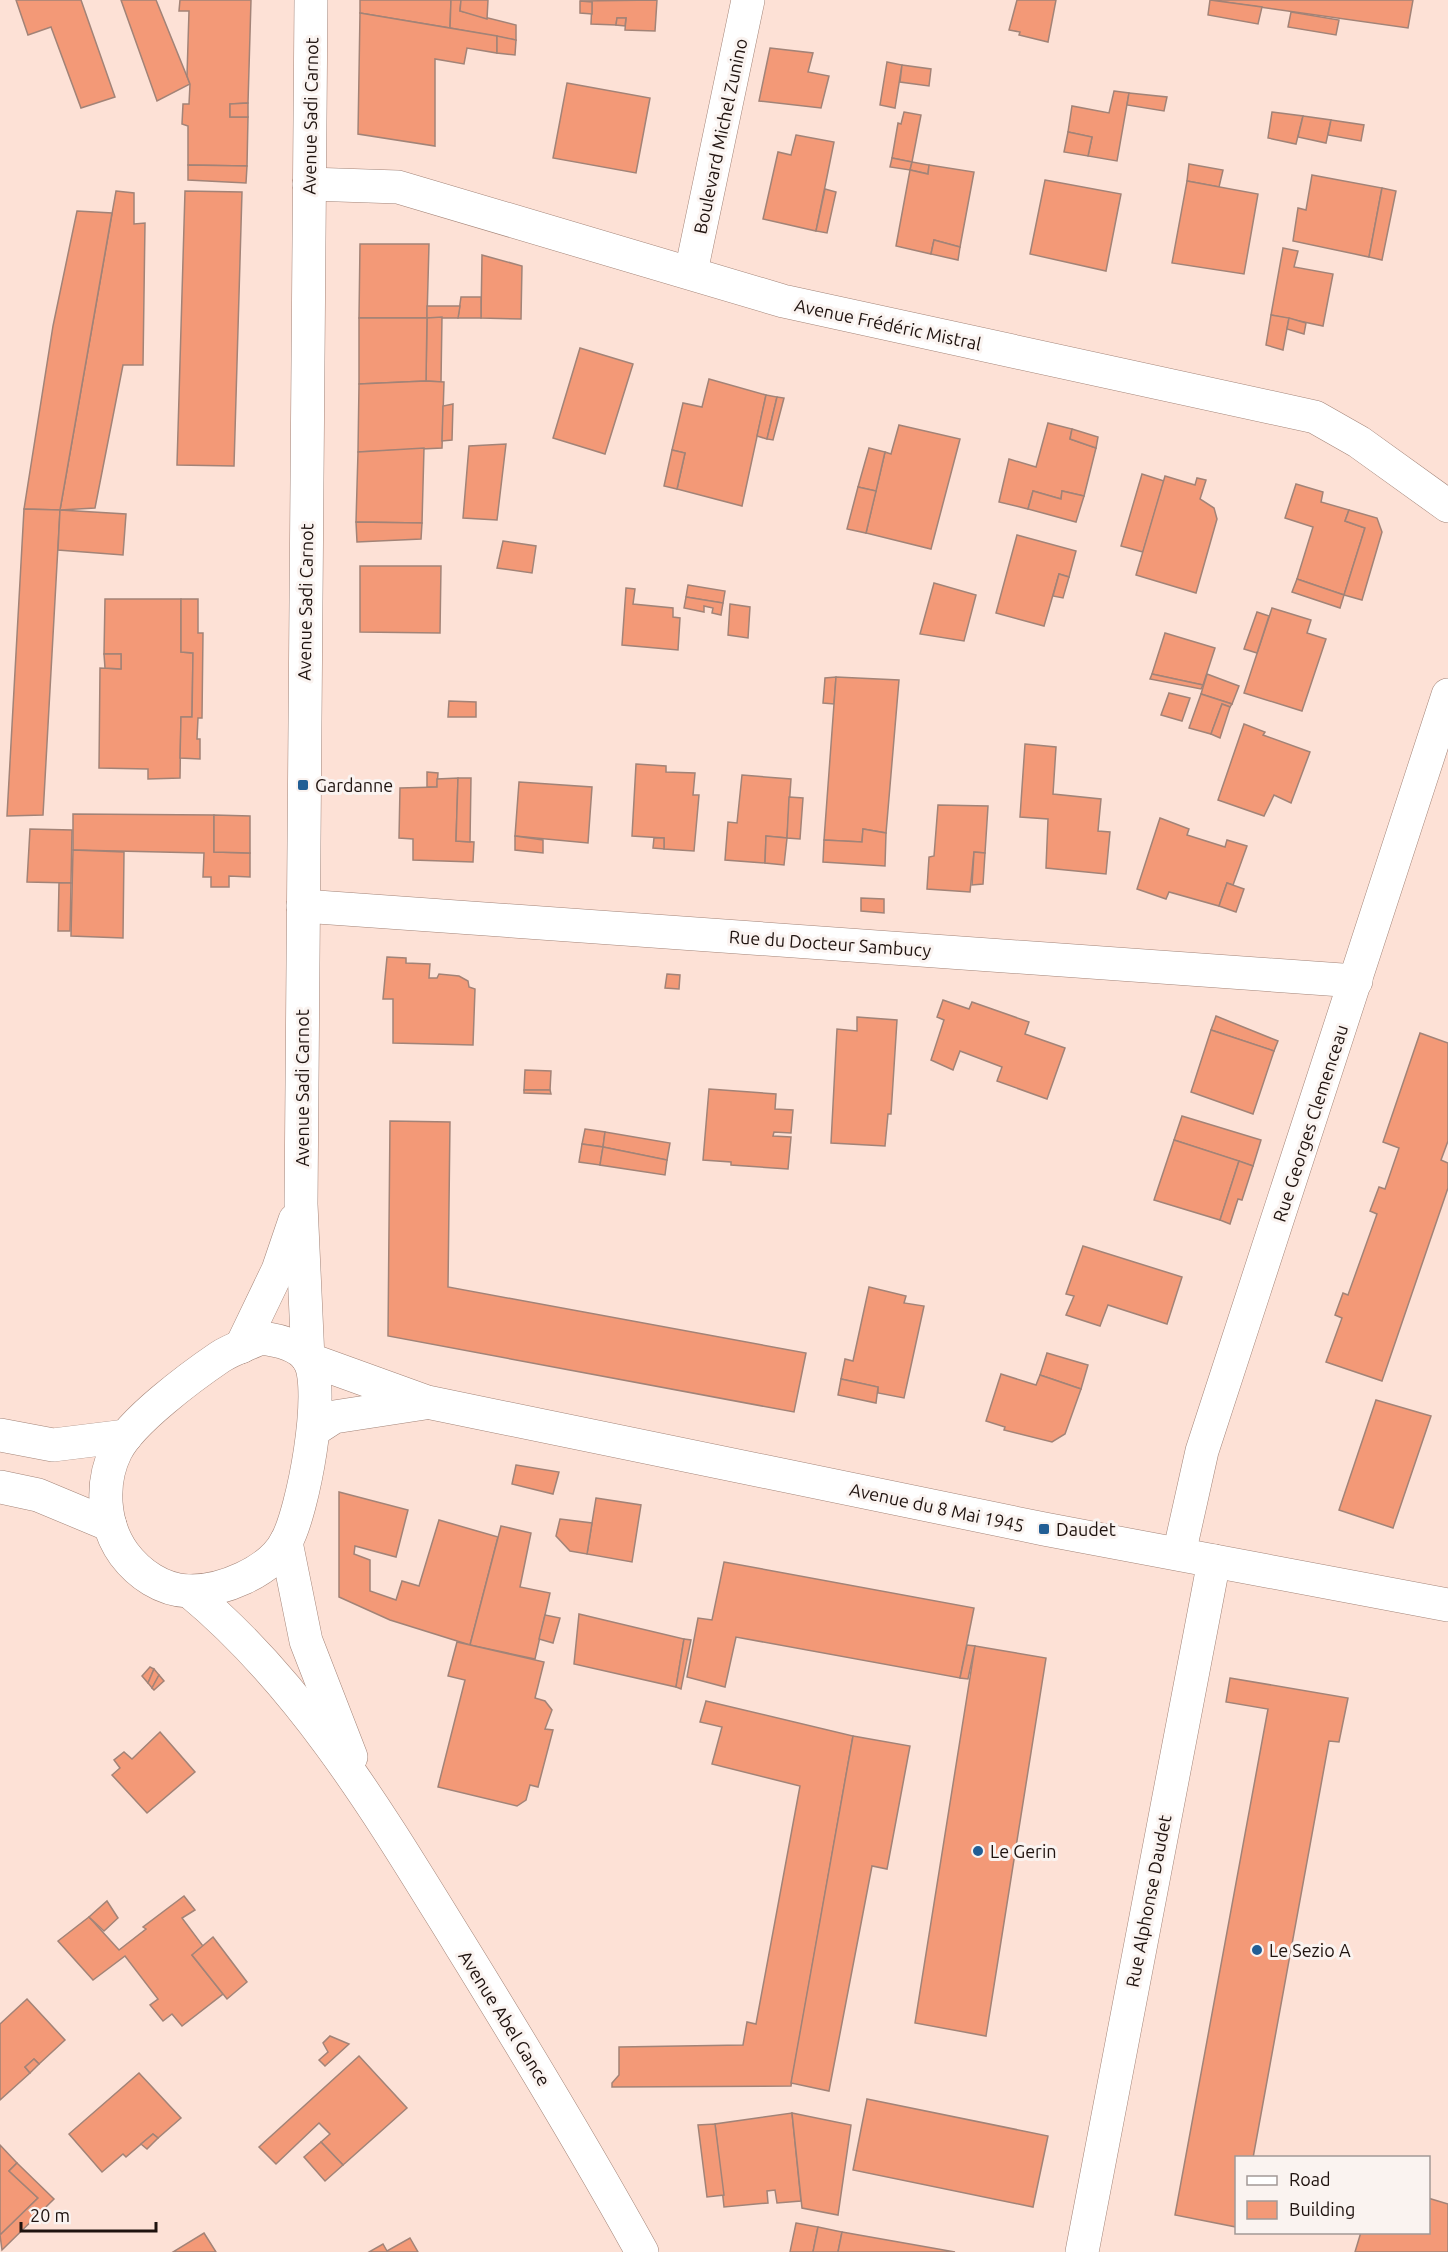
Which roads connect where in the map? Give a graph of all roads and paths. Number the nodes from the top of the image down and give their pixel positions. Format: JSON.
{"nodes":[{"id":1,"x":311,"y":0,"type":"edge"},
{"id":2,"x":748,"y":0,"type":"edge"},
{"id":3,"x":309,"y":184,"type":"junction"},
{"id":4,"x":691,"y":272,"type":"junction"},
{"id":5,"x":1448,"y":506,"type":"edge"},
{"id":6,"x":1448,"y":695,"type":"edge"},
{"id":7,"x":303,"y":906,"type":"junction"},
{"id":8,"x":1356,"y":981,"type":"junction"},
{"id":9,"x":301,"y":1204,"type":"junction"},
{"id":10,"x":241,"y":1347,"type":"junction"},
{"id":11,"x":308,"y":1359,"type":"junction"},
{"id":12,"x":427,"y":1402,"type":"junction"},
{"id":13,"x":314,"y":1430,"type":"junction"},
{"id":14,"x":0,"y":1435,"type":"edge"},
{"id":15,"x":126,"y":1436,"type":"junction"},
{"id":16,"x":0,"y":1487,"type":"edge"},
{"id":17,"x":110,"y":1525,"type":"junction"},
{"id":18,"x":286,"y":1542,"type":"junction"},
{"id":19,"x":1179,"y":1554,"type":"junction"},
{"id":20,"x":1214,"y":1562,"type":"junction"},
{"id":21,"x":189,"y":1591,"type":"junction"},
{"id":22,"x":1448,"y":1605,"type":"edge"},
{"id":23,"x":362,"y":1786,"type":"junction"},
{"id":24,"x":1083,"y":2247,"type":"edge"},
{"id":25,"x":642,"y":2252,"type":"edge"}],
"edges":[{"from":1,"to":3,"type":"street","name":"Avenue Sadi Carnot"},
{"from":2,"to":4,"type":"street","name":"Boulevard Michel Zunino"},
{"from":3,"to":4,"type":"street","name":"Avenue Frédéric Mistral"},
{"from":3,"to":7,"type":"street","name":"Avenue Sadi Carnot"},
{"from":4,"to":5,"type":"street","name":"Avenue Frédéric Mistral"},
{"from":6,"to":8,"type":"street","name":"Rue Georges Clemenceau"},
{"from":7,"to":8,"type":"street","name":"Rue du Docteur Sambucy"},
{"from":7,"to":9,"type":"street","name":"Avenue Sadi Carnot"},
{"from":8,"to":19,"type":"street","name":"Rue Georges Clemenceau"},
{"from":9,"to":10,"type":"street","name":"Avenue Sadi Carnot"},
{"from":9,"to":11,"type":"street","name":"Avenue Sadi Carnot"},
{"from":10,"to":11,"type":"street","name":"Avenue du 8 Mai 1945"},
{"from":10,"to":15,"type":"street","name":"Avenue du 8 Mai 1945"},
{"from":11,"to":12,"type":"street","name":"Avenue du 8 Mai 1945"},
{"from":11,"to":13,"type":"street","name":"Avenue Sadi Carnot"},
{"from":12,"to":13,"type":"street","name":"Avenue du 8 Mai 1945"},
{"from":12,"to":19,"type":"street","name":"Avenue du 8 Mai 1945"},
{"from":13,"to":18,"type":"street","name":"Avenue Sadi Carnot"},
{"from":14,"to":15,"type":"street"},
{"from":15,"to":17,"type":"street","name":"Avenue du 8 Mai 1945"},
{"from":16,"to":17,"type":"street"},
{"from":17,"to":21,"type":"street","name":"Avenue du 8 Mai 1945"},
{"from":18,"to":21,"type":"street"},
{"from":18,"to":23,"type":"street","name":"Avenue Abel Gance"},
{"from":19,"to":20,"type":"street","name":"Avenue du 8 Mai 1945"},
{"from":20,"to":22,"type":"street","name":"Avenue du 8 Mai 1945"},
{"from":20,"to":24,"type":"street","name":"Rue Alphonse Daudet"},
{"from":21,"to":23,"type":"street","name":"Avenue Abel Gance"},
{"from":23,"to":25,"type":"street","name":"Avenue Abel Gance"}]}
